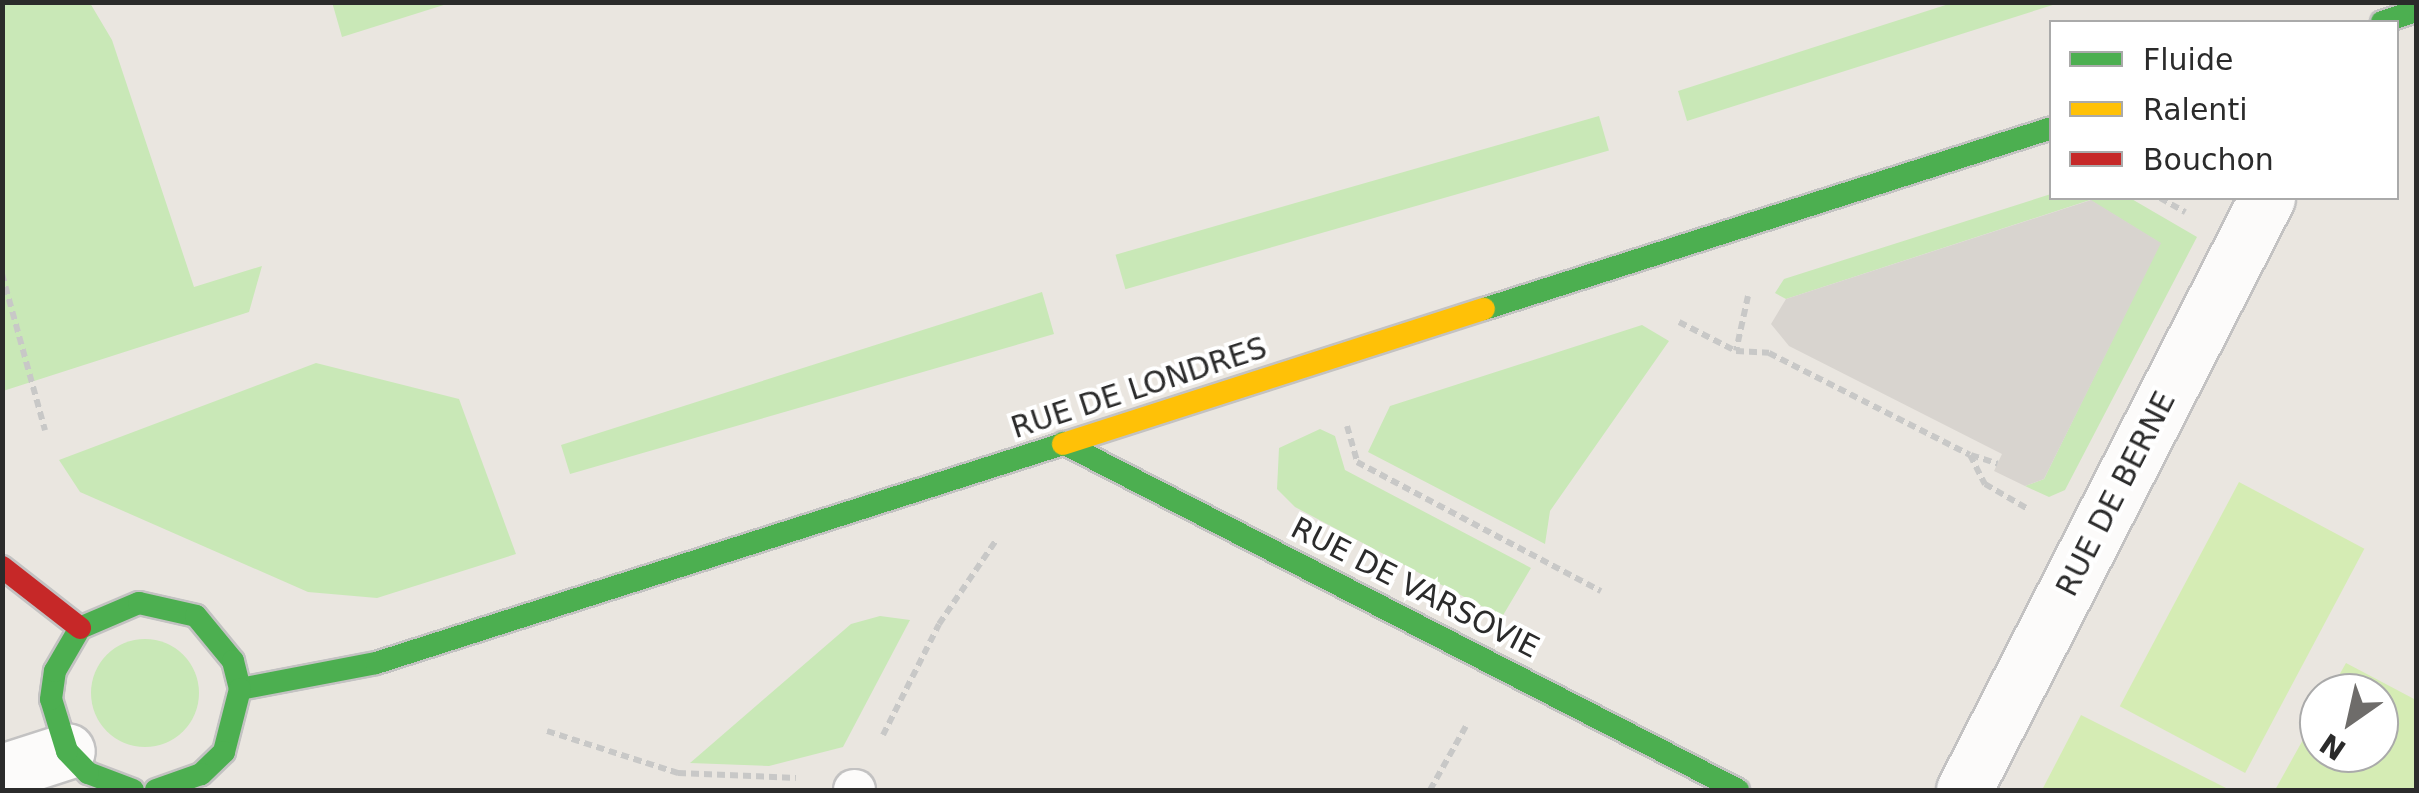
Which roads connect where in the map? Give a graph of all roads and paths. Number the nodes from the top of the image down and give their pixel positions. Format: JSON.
{"nodes":[{"id":1,"x":2416,"y":12,"type":"edge"},
{"id":2,"x":2389,"y":20,"type":"edge"},
{"id":3,"x":2049,"y":129,"type":"edge"},
{"id":4,"x":2266,"y":200,"type":"edge"},
{"id":5,"x":1766,"y":219,"type":"junction"},
{"id":6,"x":2,"y":274,"type":"edge"},
{"id":7,"x":1668,"y":317,"type":"dead end"},
{"id":8,"x":1736,"y":351,"type":"junction"},
{"id":9,"x":1328,"y":358,"type":"junction"},
{"id":10,"x":45,"y":430,"type":"dead end"},
{"id":11,"x":1062,"y":443,"type":"junction"},
{"id":12,"x":1970,"y":455,"type":"junction"},
{"id":13,"x":1998,"y":464,"type":"dead end"},
{"id":14,"x":2090,"y":545,"type":"junction"},
{"id":15,"x":2,"y":567,"type":"edge"},
{"id":16,"x":1601,"y":591,"type":"dead end"},
{"id":17,"x":938,"y":624,"type":"dead end"},
{"id":18,"x":80,"y":628,"type":"junction"},
{"id":19,"x":240,"y":689,"type":"junction"},
{"id":20,"x":891,"y":720,"type":"dead end"},
{"id":21,"x":547,"y":731,"type":"dead end"},
{"id":22,"x":67,"y":751,"type":"junction"},
{"id":23,"x":2,"y":772,"type":"edge"},
{"id":24,"x":188,"y":785,"type":"edge"},
{"id":25,"x":134,"y":790,"type":"edge"},
{"id":26,"x":855,"y":790,"type":"edge"},
{"id":27,"x":1738,"y":790,"type":"edge"},
{"id":28,"x":1964,"y":790,"type":"edge"}],
"edges":[{"from":1,"to":2,"type":"street"},
{"from":3,"to":5,"type":"street","name":"RUE DE LONDRES"},
{"from":4,"to":14,"type":"street","name":"RUE DE BERNE"},
{"from":5,"to":8,"type":"path"},
{"from":5,"to":9,"type":"street","name":"RUE DE LONDRES"},
{"from":6,"to":10,"type":"path"},
{"from":7,"to":8,"type":"path"},
{"from":8,"to":12,"type":"path"},
{"from":9,"to":11,"type":"street","name":"RUE DE LONDRES"},
{"from":9,"to":16,"type":"path"},
{"from":11,"to":19,"type":"street","name":"RUE DE LONDRES"},
{"from":11,"to":27,"type":"street","name":"RUE DE VARSOVIE"},
{"from":12,"to":13,"type":"path"},
{"from":12,"to":14,"type":"path"},
{"from":14,"to":28,"type":"street","name":"RUE DE BERNE"},
{"from":15,"to":18,"type":"street"},
{"from":17,"to":20,"type":"path"},
{"from":18,"to":19,"type":"street"},
{"from":18,"to":22,"type":"street"},
{"from":19,"to":24,"type":"street"},
{"from":21,"to":26,"type":"path"},
{"from":22,"to":23,"type":"street"},
{"from":22,"to":25,"type":"street"}]}
